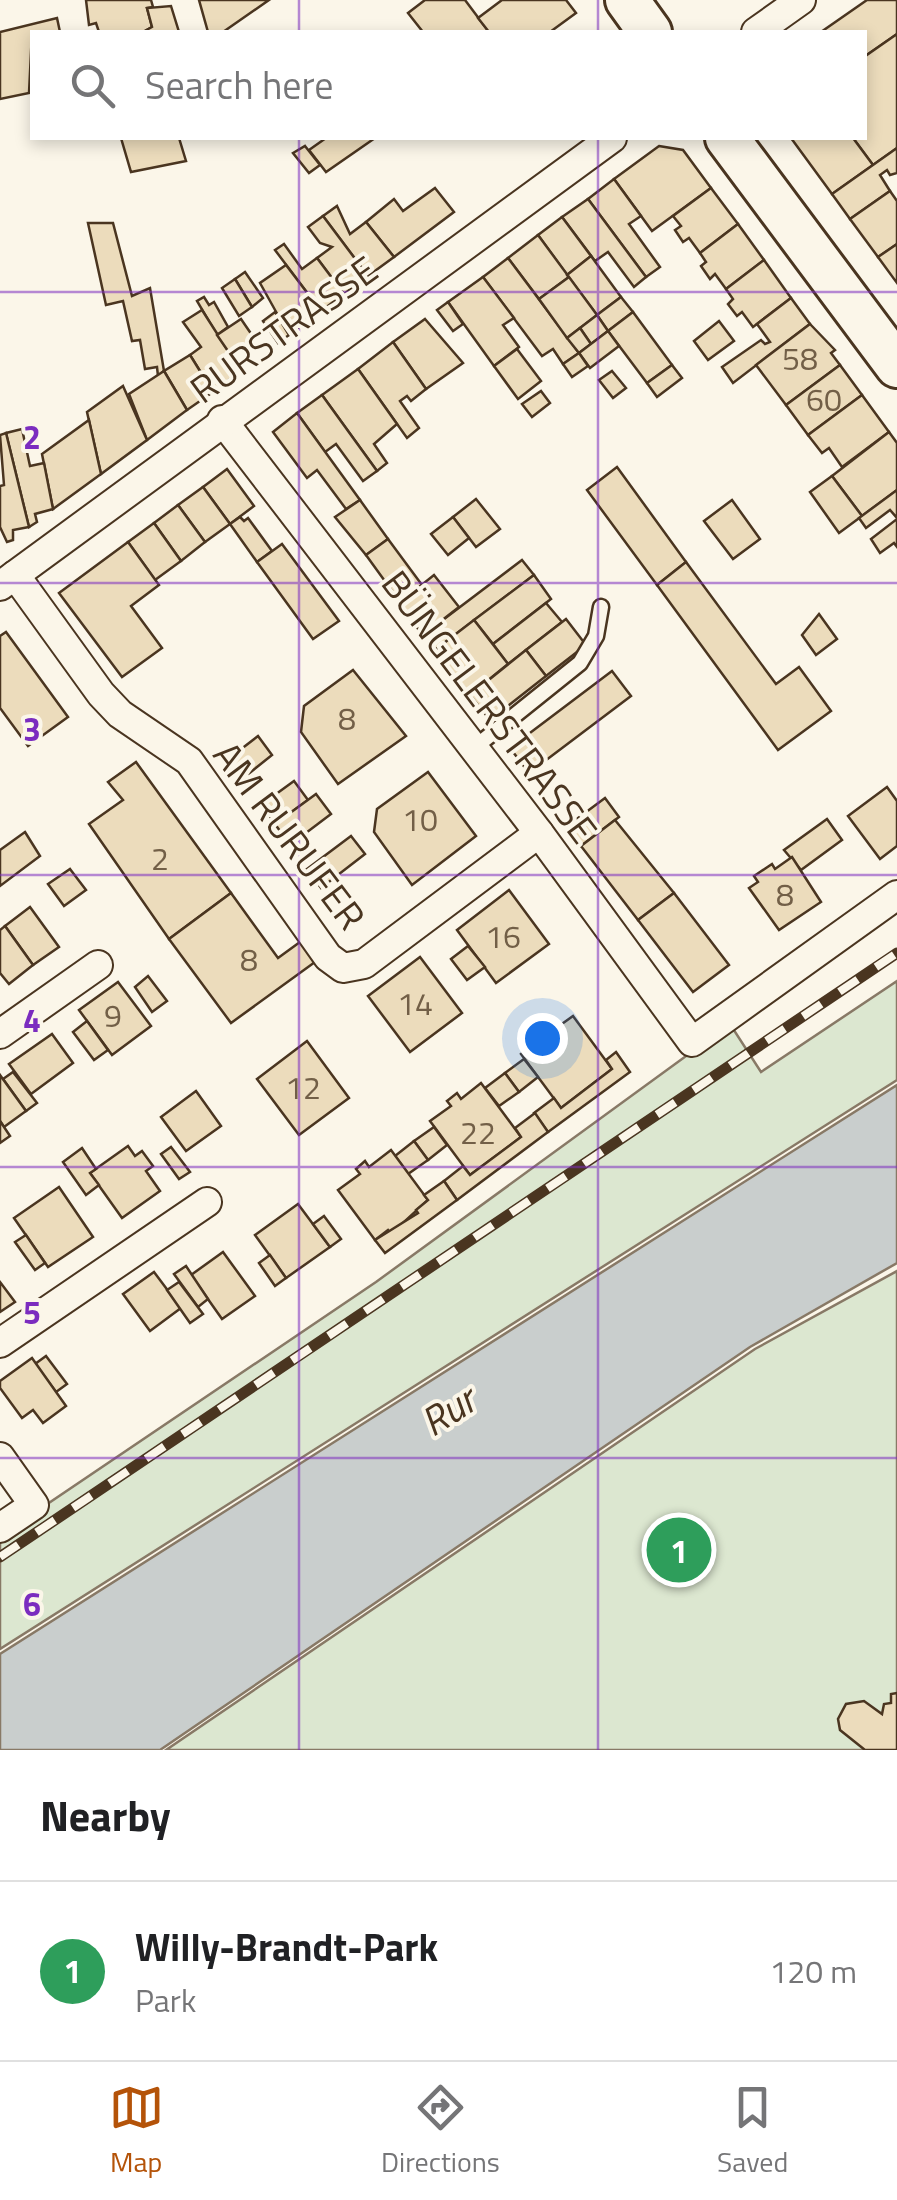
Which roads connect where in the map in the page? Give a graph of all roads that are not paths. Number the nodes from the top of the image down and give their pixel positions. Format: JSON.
{"nodes":[{"id":1,"x":626,"y":0,"type":"edge"},
{"id":2,"x":801,"y":0,"type":"edge"},
{"id":3,"x":648,"y":30,"type":"edge"},
{"id":4,"x":759,"y":30,"type":"edge"},
{"id":5,"x":609,"y":140,"type":"edge"},
{"id":6,"x":728,"y":140,"type":"edge"},
{"id":7,"x":897,"y":366,"type":"edge"},
{"id":8,"x":222,"y":420,"type":"junction"},
{"id":9,"x":8,"y":580,"type":"edge"},
{"id":10,"x":601,"y":607,"type":"dead end"},
{"id":11,"x":474,"y":748,"type":"junction"},
{"id":12,"x":539,"y":833,"type":"junction"},
{"id":13,"x":897,"y":895,"type":"edge"},
{"id":14,"x":98,"y":964,"type":"dead end"},
{"id":15,"x":0,"y":1034,"type":"edge"},
{"id":16,"x":207,"y":1202,"type":"dead end"},
{"id":17,"x":0,"y":1343,"type":"edge"},
{"id":18,"x":0,"y":1458,"type":"edge"},
{"id":19,"x":0,"y":1528,"type":"edge"}],
"edges":[{"from":1,"to":3,"type":"main road"},
{"from":2,"to":4,"type":"street"},
{"from":5,"to":8,"type":"street","name":"RURSTRASSE"},
{"from":6,"to":7,"type":"main road"},
{"from":8,"to":9,"type":"street","name":"RURSTRASSE"},
{"from":8,"to":11,"type":"street","name":"BÜNGELERSTRASSE"},
{"from":9,"to":12,"type":"street","name":"AM RURUFER"},
{"from":10,"to":11,"type":"lane"},
{"from":11,"to":12,"type":"street","name":"BÜNGELERSTRASSE"},
{"from":12,"to":13,"type":"street","name":"BÜNGELERSTRASSE"},
{"from":14,"to":15,"type":"street"},
{"from":16,"to":17,"type":"street"},
{"from":18,"to":19,"type":"street"}]}
